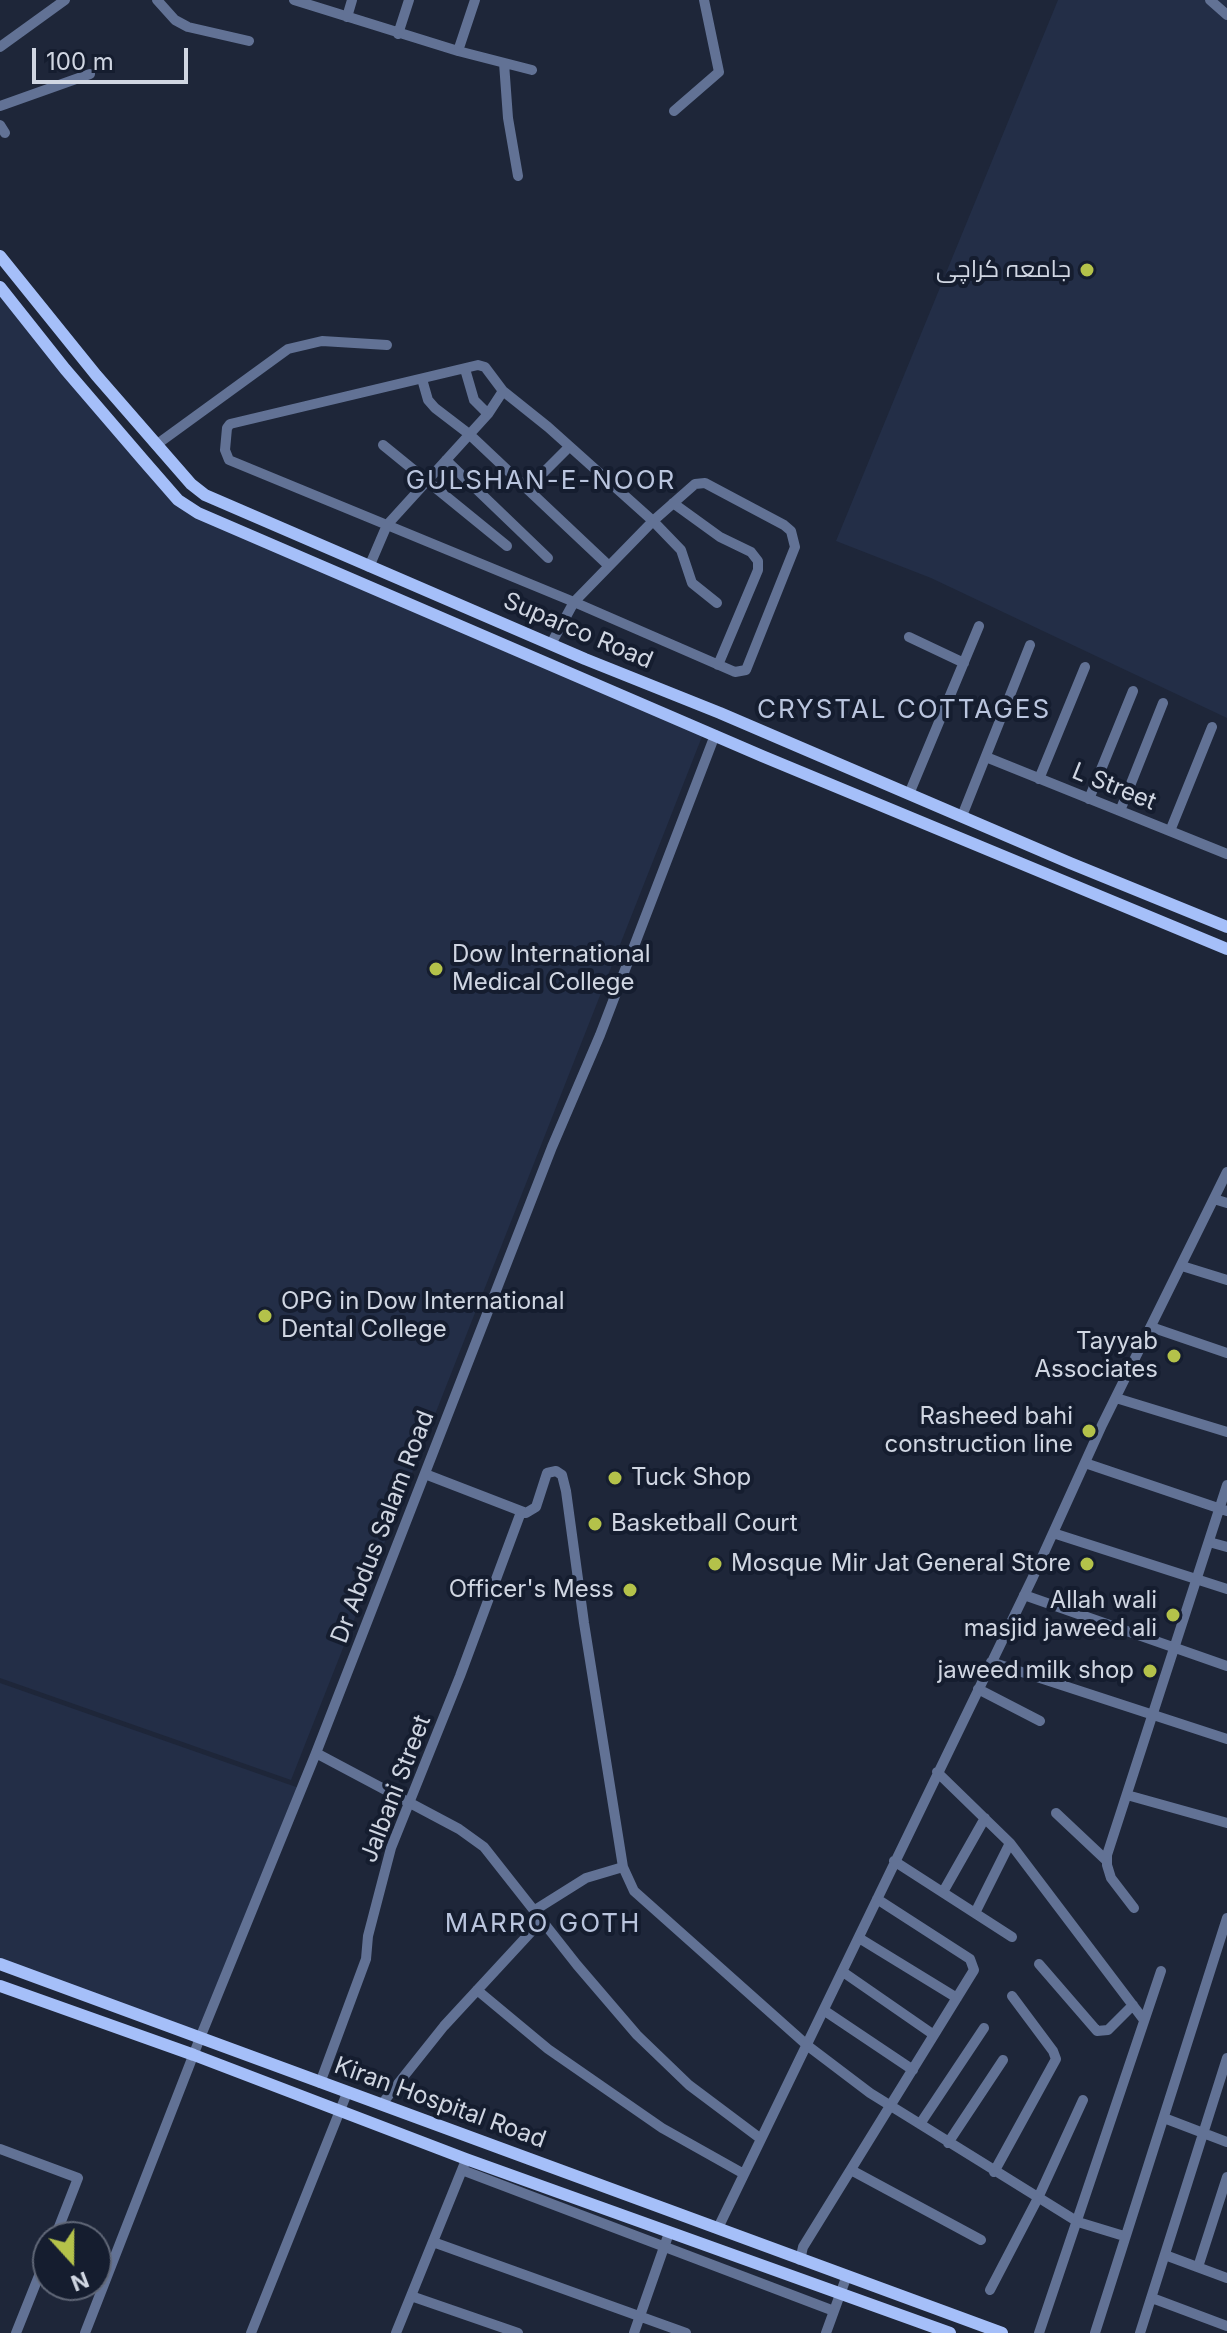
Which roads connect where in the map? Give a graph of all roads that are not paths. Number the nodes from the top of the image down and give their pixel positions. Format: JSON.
{"nodes":[{"id":1,"x":65,"y":0,"type":"edge"},
{"id":2,"x":157,"y":0,"type":"edge"},
{"id":3,"x":294,"y":0,"type":"edge"},
{"id":4,"x":352,"y":0,"type":"edge"},
{"id":5,"x":409,"y":0,"type":"edge"},
{"id":6,"x":475,"y":0,"type":"edge"},
{"id":7,"x":704,"y":0,"type":"edge"},
{"id":8,"x":1210,"y":0,"type":"edge"},
{"id":9,"x":1227,"y":15,"type":"edge"},
{"id":10,"x":347,"y":17,"type":"junction"},
{"id":11,"x":398,"y":34,"type":"junction"},
{"id":12,"x":249,"y":41,"type":"dead end"},
{"id":13,"x":0,"y":47,"type":"edge"},
{"id":14,"x":458,"y":51,"type":"junction"},
{"id":15,"x":504,"y":63,"type":"junction"},
{"id":16,"x":532,"y":70,"type":"dead end"},
{"id":17,"x":90,"y":74,"type":"dead end"},
{"id":18,"x":0,"y":106,"type":"edge"},
{"id":19,"x":674,"y":111,"type":"dead end"},
{"id":20,"x":518,"y":176,"type":"dead end"},
{"id":21,"x":3,"y":265,"type":"edge"},
{"id":22,"x":0,"y":287,"type":"edge"},
{"id":23,"x":387,"y":345,"type":"dead end"},
{"id":24,"x":465,"y":369,"type":"junction"},
{"id":25,"x":422,"y":379,"type":"junction"},
{"id":26,"x":503,"y":391,"type":"junction"},
{"id":27,"x":488,"y":414,"type":"junction"},
{"id":28,"x":469,"y":434,"type":"junction"},
{"id":29,"x":156,"y":445,"type":"junction"},
{"id":30,"x":383,"y":445,"type":"dead end"},
{"id":31,"x":569,"y":447,"type":"junction"},
{"id":32,"x":446,"y":460,"type":"junction"},
{"id":33,"x":427,"y":481,"type":"junction"},
{"id":34,"x":527,"y":489,"type":"junction"},
{"id":35,"x":673,"y":503,"type":"junction"},
{"id":36,"x":653,"y":521,"type":"junction"},
{"id":37,"x":387,"y":525,"type":"junction"},
{"id":38,"x":507,"y":546,"type":"dead end"},
{"id":39,"x":548,"y":558,"type":"dead end"},
{"id":40,"x":609,"y":566,"type":"junction"},
{"id":41,"x":369,"y":567,"type":"junction"},
{"id":42,"x":574,"y":602,"type":"junction"},
{"id":43,"x":717,"y":603,"type":"dead end"},
{"id":44,"x":979,"y":626,"type":"dead end"},
{"id":45,"x":909,"y":637,"type":"dead end"},
{"id":46,"x":551,"y":644,"type":"junction"},
{"id":47,"x":1030,"y":645,"type":"dead end"},
{"id":48,"x":585,"y":659,"type":"junction"},
{"id":49,"x":964,"y":663,"type":"junction"},
{"id":50,"x":718,"y":665,"type":"junction"},
{"id":51,"x":1085,"y":667,"type":"dead end"},
{"id":52,"x":579,"y":675,"type":"junction"},
{"id":53,"x":1133,"y":691,"type":"dead end"},
{"id":54,"x":1163,"y":703,"type":"dead end"},
{"id":55,"x":1212,"y":727,"type":"dead end"},
{"id":56,"x":715,"y":735,"type":"junction"},
{"id":57,"x":986,"y":757,"type":"junction"},
{"id":58,"x":1039,"y":779,"type":"junction"},
{"id":59,"x":909,"y":794,"type":"junction"},
{"id":60,"x":1089,"y":799,"type":"junction"},
{"id":61,"x":1120,"y":811,"type":"junction"},
{"id":62,"x":962,"y":816,"type":"junction"},
{"id":63,"x":1170,"y":831,"type":"junction"},
{"id":64,"x":1227,"y":841,"type":"edge"},
{"id":65,"x":1225,"y":853,"type":"edge"},
{"id":66,"x":1070,"y":863,"type":"junction"},
{"id":67,"x":1063,"y":881,"type":"junction"},
{"id":68,"x":1227,"y":927,"type":"edge"},
{"id":69,"x":1227,"y":949,"type":"edge"},
{"id":70,"x":1227,"y":1172,"type":"edge"},
{"id":71,"x":1214,"y":1199,"type":"junction"},
{"id":72,"x":1227,"y":1203,"type":"edge"},
{"id":73,"x":1182,"y":1266,"type":"junction"},
{"id":74,"x":1227,"y":1280,"type":"edge"},
{"id":75,"x":1151,"y":1327,"type":"junction"},
{"id":76,"x":1227,"y":1353,"type":"edge"},
{"id":77,"x":1116,"y":1398,"type":"junction"},
{"id":78,"x":1227,"y":1432,"type":"edge"},
{"id":79,"x":1085,"y":1463,"type":"junction"},
{"id":80,"x":425,"y":1474,"type":"junction"},
{"id":81,"x":1227,"y":1485,"type":"edge"},
{"id":82,"x":1224,"y":1510,"type":"edge"},
{"id":83,"x":521,"y":1512,"type":"junction"},
{"id":84,"x":1053,"y":1533,"type":"junction"},
{"id":85,"x":1209,"y":1542,"type":"junction"},
{"id":86,"x":1227,"y":1547,"type":"edge"},
{"id":87,"x":1196,"y":1579,"type":"junction"},
{"id":88,"x":1227,"y":1589,"type":"edge"},
{"id":89,"x":1024,"y":1595,"type":"junction"},
{"id":90,"x":1175,"y":1649,"type":"junction"},
{"id":91,"x":991,"y":1662,"type":"junction"},
{"id":92,"x":1227,"y":1666,"type":"edge"},
{"id":93,"x":978,"y":1689,"type":"junction"},
{"id":94,"x":1154,"y":1714,"type":"junction"},
{"id":95,"x":1040,"y":1721,"type":"dead end"},
{"id":96,"x":1227,"y":1739,"type":"edge"},
{"id":97,"x":316,"y":1753,"type":"junction"},
{"id":98,"x":937,"y":1772,"type":"junction"},
{"id":99,"x":1127,"y":1795,"type":"junction"},
{"id":100,"x":410,"y":1803,"type":"junction"},
{"id":101,"x":1056,"y":1813,"type":"dead end"},
{"id":102,"x":985,"y":1818,"type":"junction"},
{"id":103,"x":1227,"y":1823,"type":"edge"},
{"id":104,"x":1010,"y":1843,"type":"junction"},
{"id":105,"x":894,"y":1861,"type":"junction"},
{"id":106,"x":1107,"y":1861,"type":"junction"},
{"id":107,"x":623,"y":1867,"type":"junction"},
{"id":108,"x":943,"y":1892,"type":"junction"},
{"id":109,"x":877,"y":1899,"type":"junction"},
{"id":110,"x":1134,"y":1908,"type":"dead end"},
{"id":111,"x":975,"y":1913,"type":"junction"},
{"id":112,"x":538,"y":1915,"type":"junction"},
{"id":113,"x":1227,"y":1918,"type":"edge"},
{"id":114,"x":1012,"y":1937,"type":"dead end"},
{"id":115,"x":859,"y":1938,"type":"junction"},
{"id":116,"x":1223,"y":1947,"type":"edge"},
{"id":117,"x":0,"y":1964,"type":"edge"},
{"id":118,"x":1039,"y":1964,"type":"dead end"},
{"id":119,"x":1161,"y":1971,"type":"dead end"},
{"id":120,"x":843,"y":1972,"type":"junction"},
{"id":121,"x":0,"y":1986,"type":"edge"},
{"id":122,"x":477,"y":1990,"type":"junction"},
{"id":123,"x":1012,"y":1996,"type":"dead end"},
{"id":124,"x":957,"y":1998,"type":"junction"},
{"id":125,"x":1133,"y":2005,"type":"junction"},
{"id":126,"x":825,"y":2011,"type":"junction"},
{"id":127,"x":1144,"y":2020,"type":"junction"},
{"id":128,"x":984,"y":2028,"type":"dead end"},
{"id":129,"x":934,"y":2035,"type":"junction"},
{"id":130,"x":200,"y":2038,"type":"junction"},
{"id":131,"x":808,"y":2046,"type":"junction"},
{"id":132,"x":194,"y":2055,"type":"junction"},
{"id":133,"x":1227,"y":2058,"type":"edge"},
{"id":134,"x":1003,"y":2060,"type":"dead end"},
{"id":135,"x":913,"y":2070,"type":"junction"},
{"id":136,"x":320,"y":2083,"type":"junction"},
{"id":137,"x":347,"y":2093,"type":"junction"},
{"id":138,"x":1083,"y":2100,"type":"dead end"},
{"id":139,"x":381,"y":2105,"type":"junction"},
{"id":140,"x":891,"y":2105,"type":"junction"},
{"id":141,"x":339,"y":2113,"type":"junction"},
{"id":142,"x":1164,"y":2118,"type":"junction"},
{"id":143,"x":920,"y":2124,"type":"junction"},
{"id":144,"x":1203,"y":2134,"type":"junction"},
{"id":145,"x":761,"y":2139,"type":"junction"},
{"id":146,"x":1227,"y":2142,"type":"edge"},
{"id":147,"x":948,"y":2143,"type":"junction"},
{"id":148,"x":0,"y":2149,"type":"edge"},
{"id":149,"x":464,"y":2164,"type":"junction"},
{"id":150,"x":851,"y":2170,"type":"junction"},
{"id":151,"x":994,"y":2172,"type":"junction"},
{"id":152,"x":744,"y":2174,"type":"junction"},
{"id":153,"x":1227,"y":2177,"type":"edge"},
{"id":154,"x":1038,"y":2198,"type":"junction"},
{"id":155,"x":61,"y":2221,"type":"edge"},
{"id":156,"x":1078,"y":2222,"type":"junction"},
{"id":157,"x":718,"y":2228,"type":"junction"},
{"id":158,"x":669,"y":2233,"type":"junction"},
{"id":159,"x":1124,"y":2236,"type":"junction"},
{"id":160,"x":981,"y":2240,"type":"dead end"},
{"id":161,"x":433,"y":2242,"type":"junction"},
{"id":162,"x":665,"y":2249,"type":"junction"},
{"id":163,"x":1165,"y":2255,"type":"junction"},
{"id":164,"x":800,"y":2260,"type":"junction"},
{"id":165,"x":1198,"y":2267,"type":"junction"},
{"id":166,"x":846,"y":2278,"type":"junction"},
{"id":167,"x":1227,"y":2278,"type":"edge"},
{"id":168,"x":990,"y":2290,"type":"dead end"},
{"id":169,"x":32,"y":2293,"type":"edge"},
{"id":170,"x":840,"y":2295,"type":"junction"},
{"id":171,"x":411,"y":2296,"type":"junction"},
{"id":172,"x":1152,"y":2298,"type":"junction"},
{"id":173,"x":834,"y":2311,"type":"junction"},
{"id":174,"x":639,"y":2317,"type":"junction"},
{"id":175,"x":1227,"y":2326,"type":"edge"},
{"id":176,"x":16,"y":2333,"type":"edge"},
{"id":177,"x":85,"y":2333,"type":"edge"},
{"id":178,"x":251,"y":2333,"type":"edge"},
{"id":179,"x":396,"y":2333,"type":"edge"},
{"id":180,"x":518,"y":2333,"type":"edge"},
{"id":181,"x":634,"y":2333,"type":"edge"},
{"id":182,"x":686,"y":2333,"type":"edge"},
{"id":183,"x":826,"y":2333,"type":"edge"},
{"id":184,"x":950,"y":2333,"type":"edge"},
{"id":185,"x":1002,"y":2333,"type":"edge"},
{"id":186,"x":1039,"y":2333,"type":"edge"},
{"id":187,"x":1095,"y":2333,"type":"edge"},
{"id":188,"x":1140,"y":2333,"type":"edge"}],
"edges":[{"from":1,"to":13,"type":"street"},
{"from":2,"to":12,"type":"street"},
{"from":3,"to":10,"type":"street"},
{"from":4,"to":10,"type":"street"},
{"from":5,"to":11,"type":"street"},
{"from":6,"to":14,"type":"street"},
{"from":7,"to":19,"type":"street"},
{"from":8,"to":9,"type":"street"},
{"from":10,"to":11,"type":"street"},
{"from":11,"to":14,"type":"street"},
{"from":14,"to":15,"type":"street"},
{"from":15,"to":16,"type":"street"},
{"from":15,"to":20,"type":"street"},
{"from":17,"to":18,"type":"street"},
{"from":21,"to":29,"type":"main road","name":"Suparco Road"},
{"from":22,"to":52,"type":"main road","name":"Suparco Road"},
{"from":23,"to":29,"type":"street"},
{"from":24,"to":25,"type":"street"},
{"from":24,"to":26,"type":"street"},
{"from":24,"to":27,"type":"street"},
{"from":25,"to":28,"type":"street"},
{"from":25,"to":37,"type":"street"},
{"from":26,"to":27,"type":"street"},
{"from":26,"to":31,"type":"street"},
{"from":27,"to":28,"type":"street"},
{"from":28,"to":32,"type":"street"},
{"from":28,"to":34,"type":"street"},
{"from":29,"to":41,"type":"main road","name":"Suparco Road"},
{"from":30,"to":33,"type":"street"},
{"from":31,"to":34,"type":"street"},
{"from":31,"to":36,"type":"street"},
{"from":32,"to":33,"type":"street"},
{"from":32,"to":39,"type":"street"},
{"from":33,"to":37,"type":"street"},
{"from":33,"to":38,"type":"street"},
{"from":34,"to":40,"type":"street"},
{"from":35,"to":36,"type":"street"},
{"from":35,"to":50,"type":"street"},
{"from":35,"to":50,"type":"street"},
{"from":36,"to":40,"type":"street"},
{"from":36,"to":43,"type":"street"},
{"from":37,"to":41,"type":"street"},
{"from":37,"to":42,"type":"street"},
{"from":40,"to":42,"type":"street"},
{"from":41,"to":46,"type":"main road","name":"Suparco Road"},
{"from":42,"to":46,"type":"street"},
{"from":42,"to":50,"type":"street"},
{"from":44,"to":49,"type":"street"},
{"from":45,"to":49,"type":"street"},
{"from":46,"to":48,"type":"main road","name":"Suparco Road"},
{"from":47,"to":57,"type":"street"},
{"from":48,"to":52,"type":"main road"},
{"from":48,"to":59,"type":"main road","name":"Suparco Road"},
{"from":49,"to":59,"type":"street"},
{"from":51,"to":58,"type":"street"},
{"from":52,"to":56,"type":"main road","name":"Suparco Road"},
{"from":53,"to":60,"type":"street"},
{"from":54,"to":61,"type":"street"},
{"from":55,"to":63,"type":"street"},
{"from":56,"to":67,"type":"main road","name":"Suparco Road"},
{"from":56,"to":80,"type":"street","name":"Dr Abdus Salam Road"},
{"from":57,"to":58,"type":"street","name":"L Street"},
{"from":57,"to":62,"type":"street"},
{"from":58,"to":60,"type":"street","name":"L Street"},
{"from":59,"to":62,"type":"main road","name":"Suparco Road"},
{"from":60,"to":61,"type":"street","name":"L Street"},
{"from":61,"to":63,"type":"street","name":"L Street"},
{"from":62,"to":66,"type":"main road","name":"Suparco Road"},
{"from":63,"to":65,"type":"street","name":"L Street"},
{"from":64,"to":65,"type":"street"},
{"from":66,"to":67,"type":"main road"},
{"from":66,"to":68,"type":"main road","name":"Suparco Road"},
{"from":67,"to":69,"type":"main road","name":"Suparco Road"},
{"from":70,"to":71,"type":"street"},
{"from":71,"to":72,"type":"street"},
{"from":71,"to":73,"type":"street"},
{"from":73,"to":74,"type":"street"},
{"from":73,"to":75,"type":"street"},
{"from":75,"to":76,"type":"street"},
{"from":75,"to":77,"type":"street"},
{"from":77,"to":78,"type":"street"},
{"from":77,"to":79,"type":"street"},
{"from":79,"to":82,"type":"street"},
{"from":79,"to":84,"type":"street"},
{"from":80,"to":83,"type":"street"},
{"from":80,"to":97,"type":"street","name":"Dr Abdus Salam Road"},
{"from":81,"to":82,"type":"street"},
{"from":82,"to":85,"type":"street"},
{"from":83,"to":100,"type":"street","name":"Jalbani Street"},
{"from":83,"to":107,"type":"street","name":"Jalbani Street"},
{"from":84,"to":87,"type":"street"},
{"from":84,"to":89,"type":"street"},
{"from":85,"to":86,"type":"street"},
{"from":85,"to":87,"type":"street"},
{"from":87,"to":88,"type":"street"},
{"from":87,"to":90,"type":"street"},
{"from":89,"to":90,"type":"street"},
{"from":89,"to":91,"type":"street"},
{"from":90,"to":92,"type":"street"},
{"from":90,"to":94,"type":"street"},
{"from":91,"to":93,"type":"street"},
{"from":91,"to":94,"type":"street"},
{"from":93,"to":95,"type":"street"},
{"from":93,"to":98,"type":"street"},
{"from":94,"to":96,"type":"street"},
{"from":94,"to":99,"type":"street"},
{"from":97,"to":100,"type":"street"},
{"from":97,"to":130,"type":"street","name":"Dr Abdus Salam Road"},
{"from":98,"to":102,"type":"street"},
{"from":98,"to":105,"type":"street"},
{"from":99,"to":103,"type":"street"},
{"from":99,"to":106,"type":"street"},
{"from":100,"to":112,"type":"street"},
{"from":100,"to":136,"type":"street","name":"Jalbani Street"},
{"from":101,"to":106,"type":"street"},
{"from":102,"to":104,"type":"street"},
{"from":102,"to":108,"type":"street"},
{"from":104,"to":111,"type":"street"},
{"from":104,"to":125,"type":"street"},
{"from":105,"to":108,"type":"street"},
{"from":105,"to":109,"type":"street"},
{"from":106,"to":110,"type":"street"},
{"from":107,"to":112,"type":"street"},
{"from":107,"to":131,"type":"street"},
{"from":108,"to":111,"type":"street"},
{"from":109,"to":115,"type":"street"},
{"from":109,"to":124,"type":"street"},
{"from":111,"to":114,"type":"street"},
{"from":112,"to":122,"type":"street"},
{"from":112,"to":145,"type":"street"},
{"from":113,"to":116,"type":"street"},
{"from":115,"to":120,"type":"street"},
{"from":115,"to":124,"type":"street"},
{"from":116,"to":142,"type":"street"},
{"from":117,"to":130,"type":"main road","name":"Kiran Hospital Road"},
{"from":118,"to":125,"type":"street"},
{"from":119,"to":127,"type":"street"},
{"from":120,"to":126,"type":"street"},
{"from":120,"to":129,"type":"street"},
{"from":121,"to":132,"type":"main road","name":"Kiran Hospital Road"},
{"from":122,"to":139,"type":"street"},
{"from":122,"to":152,"type":"street"},
{"from":123,"to":151,"type":"street"},
{"from":124,"to":129,"type":"street"},
{"from":125,"to":127,"type":"street"},
{"from":126,"to":131,"type":"street"},
{"from":126,"to":135,"type":"street"},
{"from":127,"to":156,"type":"street"},
{"from":128,"to":143,"type":"street"},
{"from":129,"to":135,"type":"street"},
{"from":130,"to":132,"type":"street","name":"Dr Abdus Salam Road"},
{"from":130,"to":136,"type":"main road","name":"Kiran Hospital Road"},
{"from":131,"to":140,"type":"street"},
{"from":131,"to":145,"type":"street"},
{"from":132,"to":141,"type":"main road","name":"Kiran Hospital Road"},
{"from":132,"to":177,"type":"street","name":"Dr Abdus Salam Road"},
{"from":133,"to":144,"type":"street"},
{"from":134,"to":147,"type":"street"},
{"from":135,"to":140,"type":"street"},
{"from":136,"to":137,"type":"main road","name":"Kiran Hospital Road"},
{"from":137,"to":139,"type":"main road","name":"Kiran Hospital Road"},
{"from":137,"to":141,"type":"street"},
{"from":138,"to":154,"type":"street"},
{"from":139,"to":157,"type":"main road","name":"Kiran Hospital Road"},
{"from":140,"to":143,"type":"street"},
{"from":140,"to":150,"type":"street"},
{"from":141,"to":149,"type":"main road","name":"Kiran Hospital Road"},
{"from":141,"to":178,"type":"street"},
{"from":142,"to":144,"type":"street"},
{"from":142,"to":159,"type":"street"},
{"from":143,"to":147,"type":"street"},
{"from":144,"to":146,"type":"street"},
{"from":144,"to":163,"type":"street"},
{"from":145,"to":152,"type":"street"},
{"from":147,"to":151,"type":"street"},
{"from":148,"to":155,"type":"street"},
{"from":149,"to":158,"type":"main road","name":"Kiran Hospital Road"},
{"from":149,"to":161,"type":"street"},
{"from":149,"to":162,"type":"street"},
{"from":150,"to":160,"type":"street"},
{"from":150,"to":164,"type":"street"},
{"from":151,"to":154,"type":"street"},
{"from":152,"to":157,"type":"street"},
{"from":153,"to":165,"type":"street"},
{"from":154,"to":156,"type":"street"},
{"from":154,"to":168,"type":"street"},
{"from":156,"to":159,"type":"street"},
{"from":156,"to":186,"type":"street"},
{"from":157,"to":164,"type":"main road","name":"Kiran Hospital Road"},
{"from":158,"to":162,"type":"street"},
{"from":158,"to":170,"type":"main road","name":"Kiran Hospital Road"},
{"from":159,"to":187,"type":"street"},
{"from":161,"to":171,"type":"street"},
{"from":161,"to":174,"type":"street"},
{"from":162,"to":173,"type":"street"},
{"from":162,"to":174,"type":"street"},
{"from":163,"to":165,"type":"street"},
{"from":163,"to":172,"type":"street"},
{"from":164,"to":166,"type":"main road","name":"Kiran Hospital Road"},
{"from":165,"to":167,"type":"street"},
{"from":166,"to":170,"type":"street"},
{"from":166,"to":185,"type":"main road","name":"Kiran Hospital Road"},
{"from":169,"to":176,"type":"street"},
{"from":170,"to":173,"type":"street"},
{"from":170,"to":184,"type":"main road","name":"Kiran Hospital Road"},
{"from":171,"to":179,"type":"street"},
{"from":171,"to":180,"type":"street"},
{"from":172,"to":175,"type":"street"},
{"from":172,"to":188,"type":"street"},
{"from":173,"to":183,"type":"street"},
{"from":174,"to":181,"type":"street"},
{"from":174,"to":182,"type":"street"}]}
